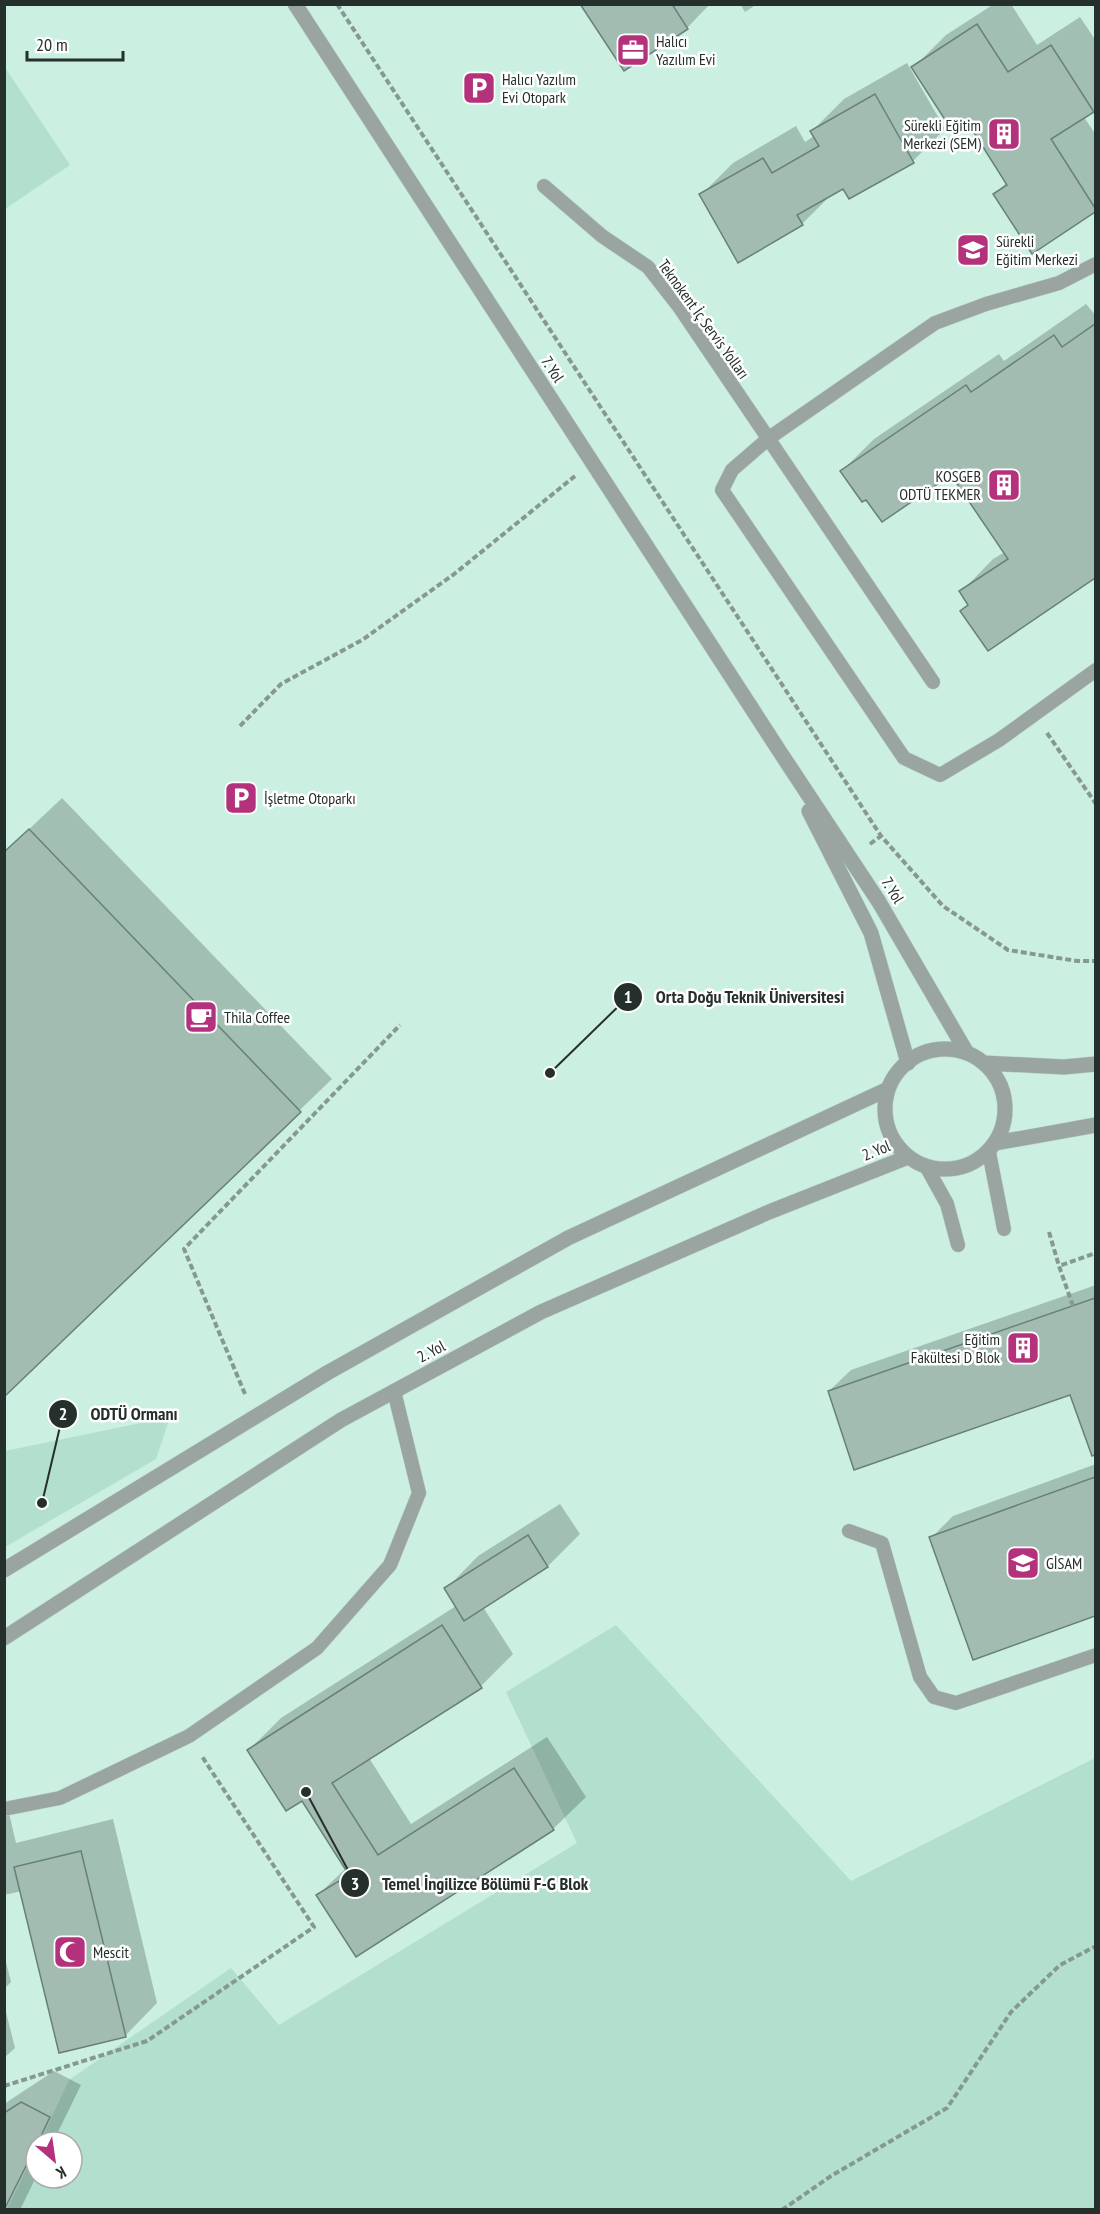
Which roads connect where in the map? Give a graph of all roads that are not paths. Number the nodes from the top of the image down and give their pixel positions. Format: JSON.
{"nodes":[{"id":1,"x":295,"y":4,"type":"edge"},
{"id":2,"x":544,"y":186,"type":"dead end"},
{"id":3,"x":1095,"y":264,"type":"edge"},
{"id":4,"x":769,"y":438,"type":"junction"},
{"id":5,"x":1095,"y":670,"type":"edge"},
{"id":6,"x":933,"y":682,"type":"dead end"},
{"id":7,"x":780,"y":752,"type":"junction"},
{"id":8,"x":967,"y":1053,"type":"junction"},
{"id":9,"x":908,"y":1063,"type":"junction"},
{"id":10,"x":984,"y":1063,"type":"junction"},
{"id":11,"x":1095,"y":1064,"type":"edge"},
{"id":12,"x":888,"y":1089,"type":"junction"},
{"id":13,"x":1095,"y":1125,"type":"edge"},
{"id":14,"x":992,"y":1147,"type":"junction"},
{"id":15,"x":908,"y":1157,"type":"junction"},
{"id":16,"x":926,"y":1166,"type":"junction"},
{"id":17,"x":1004,"y":1229,"type":"dead end"},
{"id":18,"x":958,"y":1245,"type":"dead end"},
{"id":19,"x":394,"y":1391,"type":"junction"},
{"id":20,"x":849,"y":1531,"type":"dead end"},
{"id":21,"x":4,"y":1570,"type":"edge"},
{"id":22,"x":4,"y":1638,"type":"edge"},
{"id":23,"x":1095,"y":1655,"type":"edge"},
{"id":24,"x":4,"y":1809,"type":"edge"}],
"edges":[{"from":1,"to":7,"type":"street","name":"7. Yol"},
{"from":2,"to":4,"type":"lane","name":"Teknokent İç Servis Yolları"},
{"from":3,"to":4,"type":"lane"},
{"from":4,"to":5,"type":"lane"},
{"from":4,"to":6,"type":"lane","name":"Teknokent İç Servis Yolları"},
{"from":7,"to":8,"type":"street","name":"7. Yol"},
{"from":7,"to":9,"type":"street","name":"7. Yol"},
{"from":8,"to":9,"type":"street","name":"2. Yol"},
{"from":8,"to":10,"type":"street","name":"2. Yol"},
{"from":9,"to":12,"type":"street","name":"2. Yol"},
{"from":10,"to":11,"type":"street","name":"2. Yol"},
{"from":10,"to":14,"type":"street","name":"2. Yol"},
{"from":12,"to":15,"type":"street","name":"2. Yol"},
{"from":12,"to":21,"type":"street","name":"2. Yol"},
{"from":13,"to":14,"type":"street","name":"2. Yol"},
{"from":14,"to":16,"type":"street","name":"2. Yol"},
{"from":14,"to":17,"type":"lane"},
{"from":15,"to":16,"type":"street","name":"2. Yol"},
{"from":15,"to":19,"type":"street","name":"2. Yol"},
{"from":16,"to":18,"type":"lane"},
{"from":19,"to":22,"type":"street","name":"2. Yol"},
{"from":19,"to":24,"type":"lane"},
{"from":20,"to":23,"type":"lane"}]}
